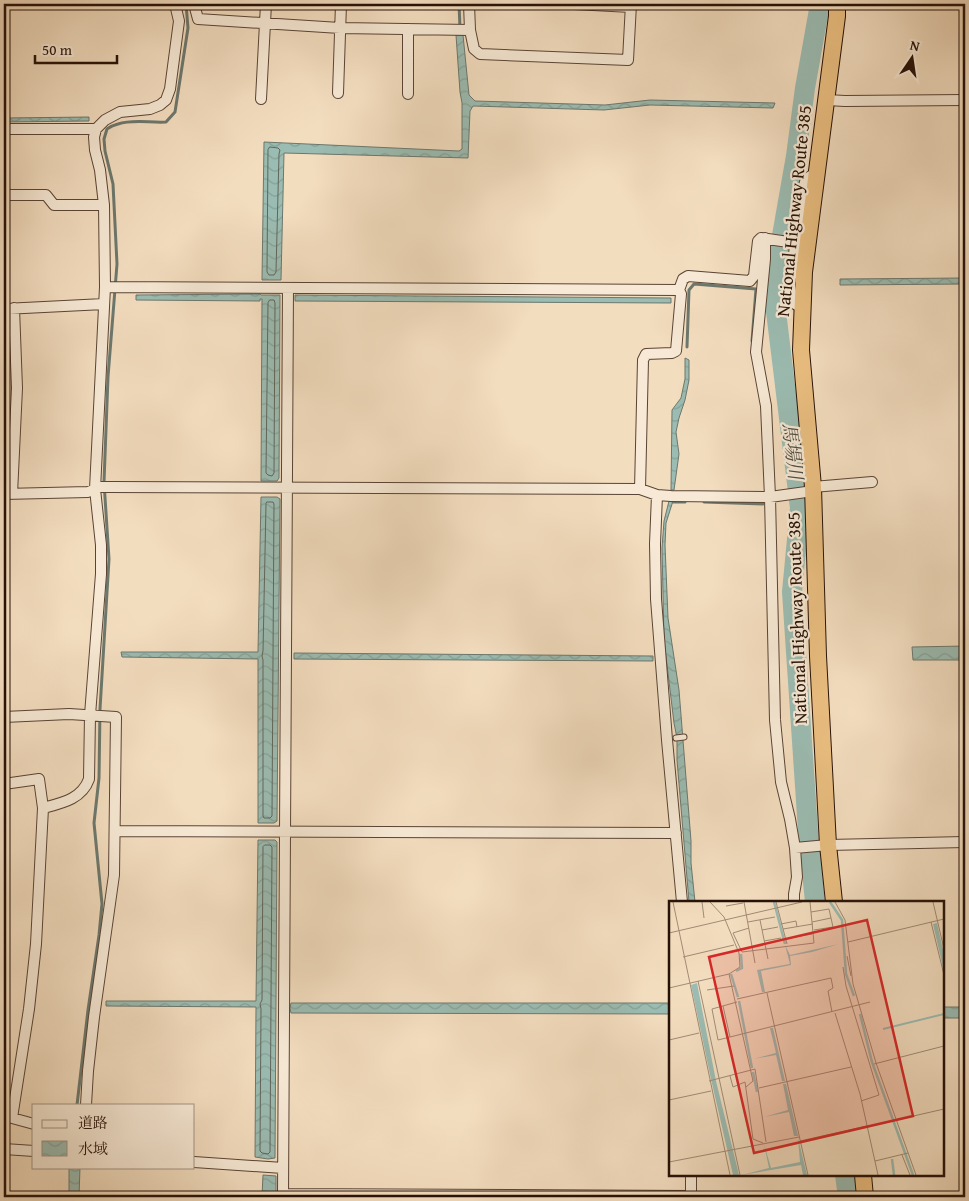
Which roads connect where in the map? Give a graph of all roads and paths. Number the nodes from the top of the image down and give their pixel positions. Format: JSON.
{"nodes":[{"id":1,"x":175,"y":4,"type":"edge"},
{"id":2,"x":194,"y":4,"type":"edge"},
{"id":3,"x":266,"y":4,"type":"edge"},
{"id":4,"x":340,"y":4,"type":"edge"},
{"id":5,"x":469,"y":4,"type":"edge"},
{"id":6,"x":574,"y":4,"type":"edge"},
{"id":7,"x":837,"y":4,"type":"edge"},
{"id":8,"x":631,"y":5,"type":"edge"},
{"id":9,"x":265,"y":24,"type":"junction"},
{"id":10,"x":340,"y":28,"type":"junction"},
{"id":11,"x":408,"y":29,"type":"junction"},
{"id":12,"x":470,"y":30,"type":"junction"},
{"id":13,"x":338,"y":93,"type":"dead end"},
{"id":14,"x":408,"y":94,"type":"dead end"},
{"id":15,"x":261,"y":100,"type":"dead end"},
{"id":16,"x":826,"y":100,"type":"junction"},
{"id":17,"x":965,"y":100,"type":"edge"},
{"id":18,"x":4,"y":129,"type":"edge"},
{"id":19,"x":96,"y":129,"type":"junction"},
{"id":20,"x":817,"y":172,"type":"junction"},
{"id":21,"x":4,"y":195,"type":"edge"},
{"id":22,"x":104,"y":205,"type":"junction"},
{"id":23,"x":765,"y":238,"type":"junction"},
{"id":24,"x":795,"y":242,"type":"junction"},
{"id":25,"x":112,"y":287,"type":"junction"},
{"id":26,"x":288,"y":288,"type":"junction"},
{"id":27,"x":680,"y":290,"type":"junction"},
{"id":28,"x":104,"y":304,"type":"junction"},
{"id":29,"x":9,"y":308,"type":"edge"},
{"id":30,"x":802,"y":308,"type":"junction"},
{"id":31,"x":872,"y":482,"type":"dead end"},
{"id":32,"x":101,"y":488,"type":"junction"},
{"id":33,"x":287,"y":488,"type":"junction"},
{"id":34,"x":640,"y":489,"type":"junction"},
{"id":35,"x":809,"y":490,"type":"junction"},
{"id":36,"x":8,"y":494,"type":"edge"},
{"id":37,"x":657,"y":495,"type":"junction"},
{"id":38,"x":770,"y":497,"type":"junction"},
{"id":39,"x":96,"y":715,"type":"junction"},
{"id":40,"x":4,"y":718,"type":"edge"},
{"id":41,"x":684,"y":737,"type":"dead end"},
{"id":42,"x":676,"y":738,"type":"dead end"},
{"id":43,"x":4,"y":784,"type":"edge"},
{"id":44,"x":43,"y":808,"type":"junction"},
{"id":45,"x":115,"y":831,"type":"junction"},
{"id":46,"x":285,"y":831,"type":"junction"},
{"id":47,"x":676,"y":834,"type":"junction"},
{"id":48,"x":965,"y":842,"type":"edge"},
{"id":49,"x":823,"y":846,"type":"junction"},
{"id":50,"x":798,"y":847,"type":"junction"},
{"id":51,"x":682,"y":901,"type":"edge"},
{"id":52,"x":794,"y":901,"type":"edge"},
{"id":53,"x":834,"y":901,"type":"edge"},
{"id":54,"x":86,"y":1104,"type":"edge"},
{"id":55,"x":32,"y":1123,"type":"edge"},
{"id":56,"x":4,"y":1149,"type":"edge"},
{"id":57,"x":32,"y":1151,"type":"edge"},
{"id":58,"x":195,"y":1162,"type":"edge"},
{"id":59,"x":283,"y":1168,"type":"junction"},
{"id":60,"x":691,"y":1176,"type":"edge"},
{"id":61,"x":863,"y":1176,"type":"edge"},
{"id":62,"x":283,"y":1195,"type":"edge"},
{"id":63,"x":691,"y":1197,"type":"edge"},
{"id":64,"x":865,"y":1197,"type":"edge"}],
"edges":[{"from":1,"to":19,"type":"street"},
{"from":2,"to":9,"type":"street"},
{"from":3,"to":9,"type":"street"},
{"from":4,"to":10,"type":"street"},
{"from":5,"to":12,"type":"street"},
{"from":6,"to":8,"type":"street"},
{"from":7,"to":16,"type":"highway","name":"National Highway Route 385"},
{"from":8,"to":12,"type":"street"},
{"from":9,"to":10,"type":"street"},
{"from":9,"to":15,"type":"street"},
{"from":10,"to":11,"type":"street"},
{"from":10,"to":13,"type":"street"},
{"from":11,"to":12,"type":"street"},
{"from":11,"to":14,"type":"street"},
{"from":16,"to":17,"type":"street"},
{"from":16,"to":20,"type":"highway","name":"National Highway Route 385"},
{"from":18,"to":19,"type":"street"},
{"from":19,"to":22,"type":"street"},
{"from":20,"to":24,"type":"street"},
{"from":20,"to":30,"type":"highway","name":"National Highway Route 385"},
{"from":21,"to":22,"type":"street"},
{"from":22,"to":25,"type":"street"},
{"from":23,"to":24,"type":"street"},
{"from":23,"to":27,"type":"street"},
{"from":23,"to":38,"type":"street"},
{"from":24,"to":30,"type":"street"},
{"from":25,"to":26,"type":"street"},
{"from":25,"to":28,"type":"street"},
{"from":26,"to":27,"type":"street"},
{"from":26,"to":33,"type":"street"},
{"from":27,"to":34,"type":"street"},
{"from":28,"to":29,"type":"street"},
{"from":28,"to":32,"type":"street"},
{"from":29,"to":36,"type":"street"},
{"from":30,"to":35,"type":"highway","name":"National Highway Route 385"},
{"from":31,"to":35,"type":"street"},
{"from":32,"to":33,"type":"street"},
{"from":32,"to":36,"type":"street"},
{"from":32,"to":39,"type":"street"},
{"from":33,"to":34,"type":"street"},
{"from":33,"to":46,"type":"street"},
{"from":34,"to":37,"type":"street"},
{"from":35,"to":38,"type":"street"},
{"from":35,"to":49,"type":"highway","name":"National Highway Route 385"},
{"from":37,"to":38,"type":"street"},
{"from":37,"to":47,"type":"street"},
{"from":38,"to":50,"type":"street"},
{"from":39,"to":40,"type":"street"},
{"from":39,"to":44,"type":"street"},
{"from":39,"to":45,"type":"street"},
{"from":41,"to":42,"type":"lane"},
{"from":43,"to":44,"type":"street"},
{"from":44,"to":55,"type":"street"},
{"from":45,"to":46,"type":"street"},
{"from":45,"to":54,"type":"street"},
{"from":46,"to":47,"type":"street"},
{"from":46,"to":59,"type":"street"},
{"from":47,"to":51,"type":"street"},
{"from":48,"to":49,"type":"street"},
{"from":49,"to":50,"type":"street"},
{"from":49,"to":53,"type":"highway","name":"National Highway Route 385"},
{"from":50,"to":52,"type":"street"},
{"from":56,"to":57,"type":"street"},
{"from":58,"to":59,"type":"street"},
{"from":59,"to":62,"type":"street"},
{"from":60,"to":63,"type":"street"},
{"from":61,"to":64,"type":"highway"},
{"from":62,"to":63,"type":"street"}]}
